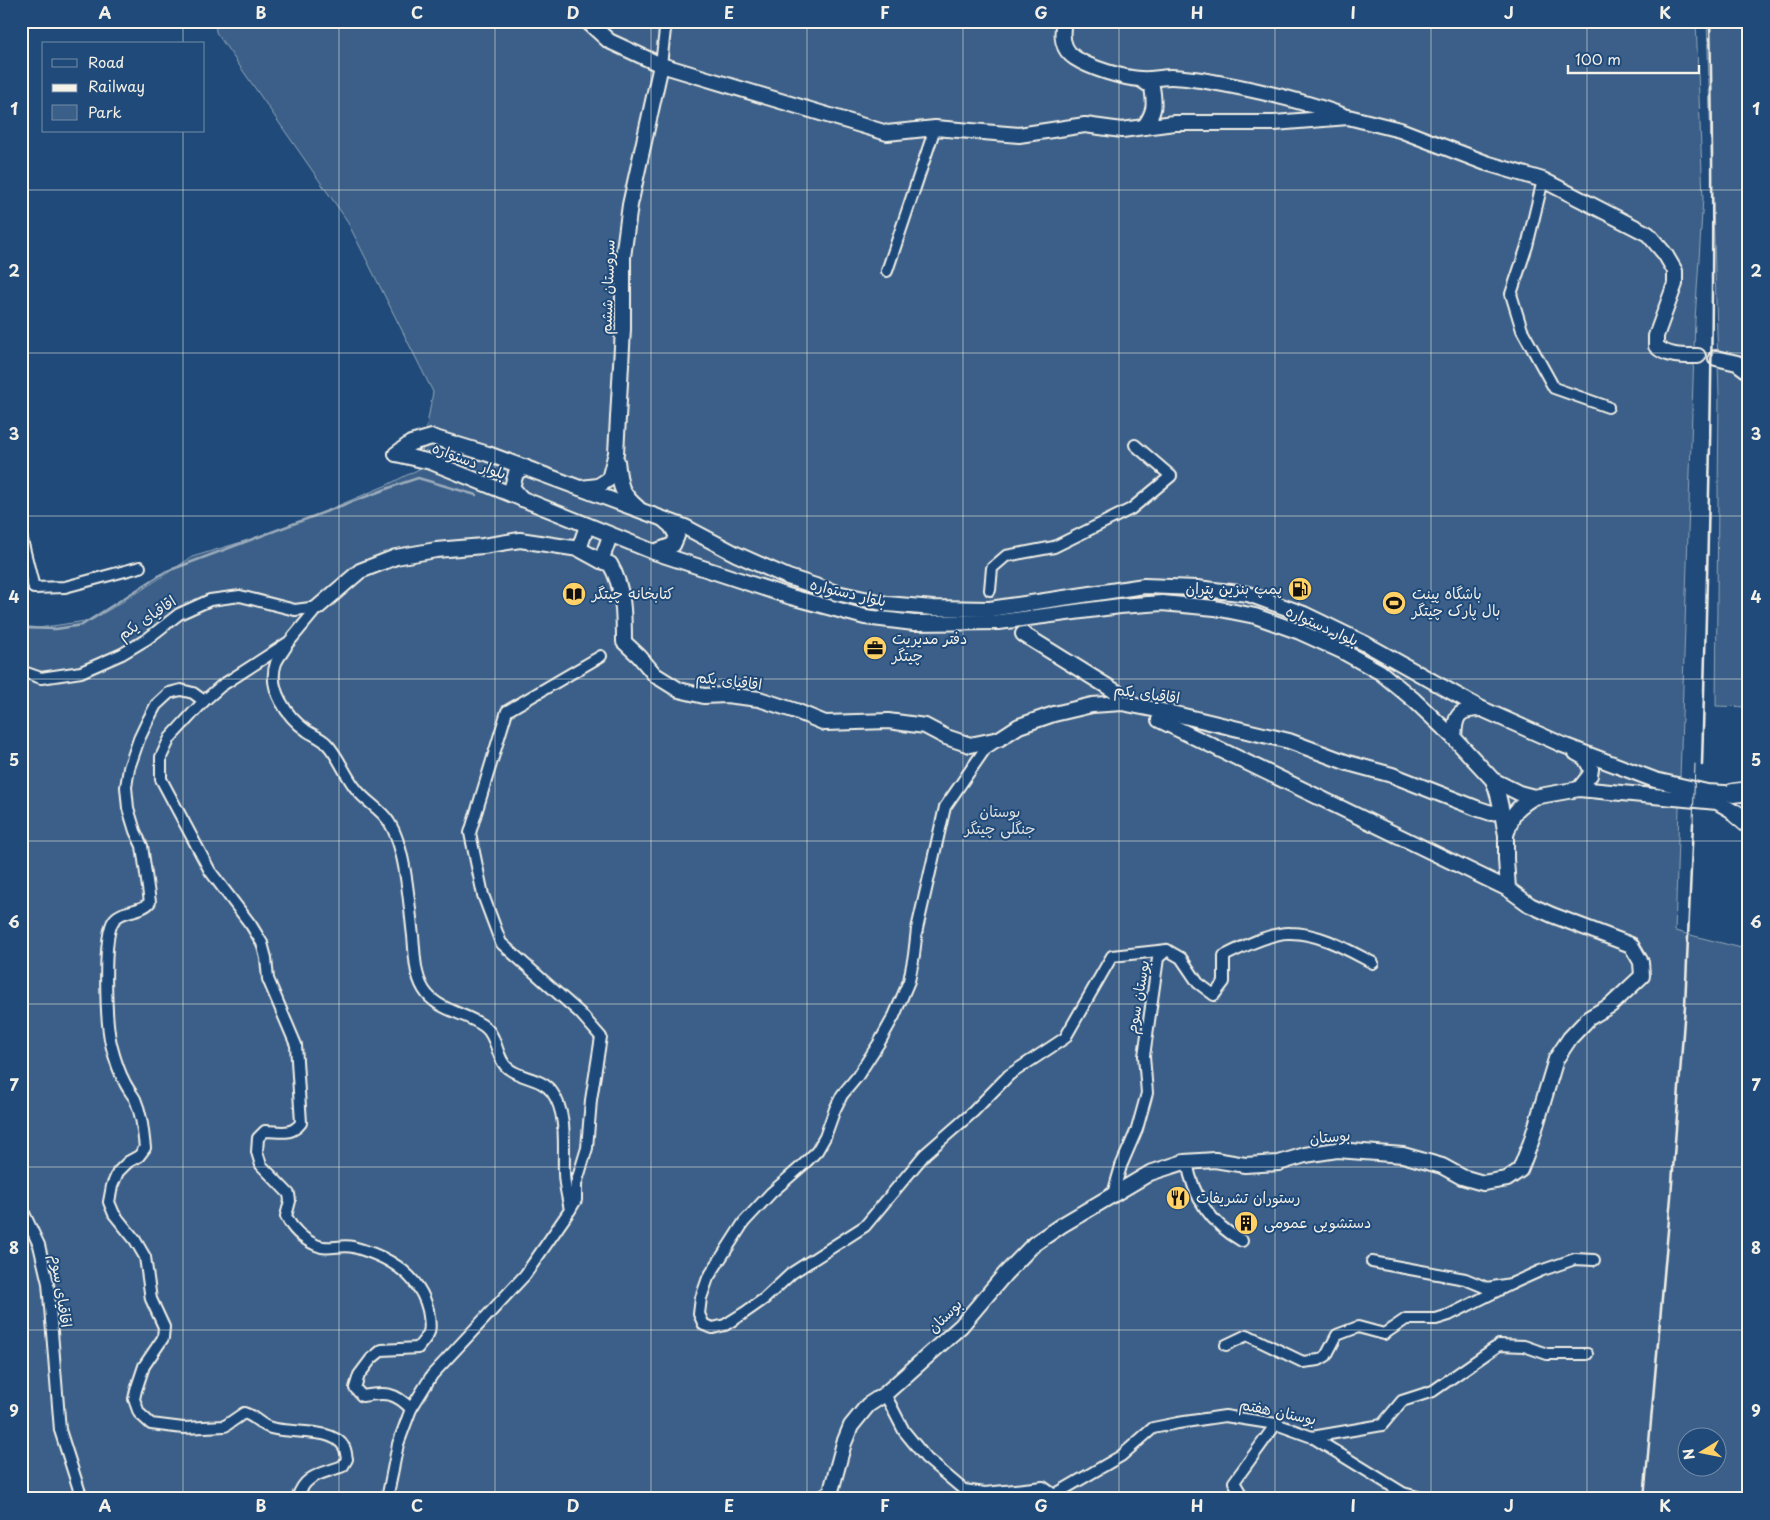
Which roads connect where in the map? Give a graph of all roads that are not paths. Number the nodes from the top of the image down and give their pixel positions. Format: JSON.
{"nodes":[{"id":1,"x":586,"y":21,"type":"edge"},
{"id":2,"x":666,"y":21,"type":"edge"},
{"id":3,"x":1064,"y":21,"type":"edge"},
{"id":4,"x":662,"y":65,"type":"junction"},
{"id":5,"x":1140,"y":80,"type":"junction"},
{"id":6,"x":1348,"y":117,"type":"junction"},
{"id":7,"x":1144,"y":127,"type":"junction"},
{"id":8,"x":935,"y":128,"type":"junction"},
{"id":9,"x":1543,"y":180,"type":"junction"},
{"id":10,"x":886,"y":271,"type":"dead end"},
{"id":11,"x":1698,"y":356,"type":"dead end"},
{"id":12,"x":1716,"y":358,"type":"dead end"},
{"id":13,"x":1749,"y":372,"type":"edge"},
{"id":14,"x":1608,"y":407,"type":"dead end"},
{"id":15,"x":1134,"y":445,"type":"dead end"},
{"id":16,"x":616,"y":453,"type":"junction"},
{"id":17,"x":525,"y":467,"type":"junction"},
{"id":18,"x":580,"y":488,"type":"junction"},
{"id":19,"x":523,"y":500,"type":"junction"},
{"id":20,"x":643,"y":512,"type":"junction"},
{"id":21,"x":662,"y":518,"type":"junction"},
{"id":22,"x":587,"y":526,"type":"junction"},
{"id":23,"x":21,"y":536,"type":"edge"},
{"id":24,"x":610,"y":536,"type":"junction"},
{"id":25,"x":578,"y":550,"type":"junction"},
{"id":26,"x":654,"y":552,"type":"junction"},
{"id":27,"x":601,"y":562,"type":"junction"},
{"id":28,"x":140,"y":567,"type":"dead end"},
{"id":29,"x":990,"y":590,"type":"tunnel mouth"},
{"id":30,"x":318,"y":607,"type":"junction"},
{"id":31,"x":1023,"y":634,"type":"tunnel mouth"},
{"id":32,"x":289,"y":642,"type":"junction"},
{"id":33,"x":601,"y":656,"type":"dead end"},
{"id":34,"x":21,"y":671,"type":"edge"},
{"id":35,"x":1118,"y":693,"type":"dead end"},
{"id":36,"x":204,"y":701,"type":"junction"},
{"id":37,"x":1482,"y":709,"type":"junction"},
{"id":38,"x":1159,"y":720,"type":"dead end"},
{"id":39,"x":1454,"y":738,"type":"junction"},
{"id":40,"x":999,"y":740,"type":"junction"},
{"id":41,"x":1563,"y":745,"type":"junction"},
{"id":42,"x":1493,"y":780,"type":"junction"},
{"id":43,"x":1579,"y":789,"type":"junction"},
{"id":44,"x":1743,"y":793,"type":"edge"},
{"id":45,"x":1534,"y":797,"type":"junction"},
{"id":46,"x":1712,"y":797,"type":"junction"},
{"id":47,"x":1501,"y":811,"type":"junction"},
{"id":48,"x":1744,"y":820,"type":"edge"},
{"id":49,"x":1506,"y":835,"type":"junction"},
{"id":50,"x":1508,"y":889,"type":"junction"},
{"id":51,"x":1167,"y":950,"type":"junction"},
{"id":52,"x":1373,"y":963,"type":"dead end"},
{"id":53,"x":1187,"y":1162,"type":"junction"},
{"id":54,"x":1113,"y":1194,"type":"junction"},
{"id":55,"x":21,"y":1208,"type":"edge"},
{"id":56,"x":570,"y":1210,"type":"junction"},
{"id":57,"x":1242,"y":1241,"type":"dead end"},
{"id":58,"x":1594,"y":1260,"type":"dead end"},
{"id":59,"x":1372,"y":1262,"type":"dead end"},
{"id":60,"x":1511,"y":1284,"type":"junction"},
{"id":61,"x":1226,"y":1345,"type":"dead end"},
{"id":62,"x":1587,"y":1354,"type":"dead end"},
{"id":63,"x":885,"y":1394,"type":"junction"},
{"id":64,"x":411,"y":1409,"type":"junction"},
{"id":65,"x":1276,"y":1424,"type":"junction"},
{"id":66,"x":1312,"y":1437,"type":"junction"},
{"id":67,"x":1053,"y":1497,"type":"edge"},
{"id":68,"x":82,"y":1499,"type":"edge"},
{"id":69,"x":297,"y":1499,"type":"edge"},
{"id":70,"x":387,"y":1499,"type":"edge"},
{"id":71,"x":822,"y":1499,"type":"edge"},
{"id":72,"x":1244,"y":1499,"type":"edge"},
{"id":73,"x":1425,"y":1499,"type":"edge"}],
"edges":[{"from":1,"to":4,"type":"street"},
{"from":2,"to":4,"type":"street"},
{"from":3,"to":5,"type":"street"},
{"from":4,"to":8,"type":"street"},
{"from":4,"to":16,"type":"street","name":"سروستان ششم"},
{"from":5,"to":6,"type":"street"},
{"from":5,"to":7,"type":"street"},
{"from":6,"to":7,"type":"street"},
{"from":6,"to":9,"type":"street"},
{"from":7,"to":8,"type":"street"},
{"from":8,"to":10,"type":"street"},
{"from":9,"to":11,"type":"street"},
{"from":9,"to":14,"type":"street"},
{"from":12,"to":13,"type":"street"},
{"from":15,"to":29,"type":"street"},
{"from":16,"to":18,"type":"street"},
{"from":16,"to":20,"type":"street"},
{"from":17,"to":18,"type":"street","name":"بلوار دستواره"},
{"from":17,"to":19,"type":"street"},
{"from":17,"to":19,"type":"street","name":"بلوار دستواره"},
{"from":18,"to":20,"type":"street","name":"بلوار دستواره"},
{"from":19,"to":22,"type":"street","name":"بلوار دستواره"},
{"from":20,"to":21,"type":"street","name":"بلوار دستواره"},
{"from":21,"to":26,"type":"street"},
{"from":21,"to":37,"type":"street","name":"بلوار دستواره"},
{"from":22,"to":24,"type":"street","name":"بلوار دستواره"},
{"from":22,"to":25,"type":"street"},
{"from":23,"to":28,"type":"street"},
{"from":24,"to":26,"type":"street","name":"بلوار دستواره"},
{"from":24,"to":27,"type":"street"},
{"from":25,"to":27,"type":"street","name":"اقاقیای یکم"},
{"from":25,"to":30,"type":"street","name":"اقاقیای یکم"},
{"from":26,"to":39,"type":"street","name":"بلوار دستواره"},
{"from":27,"to":40,"type":"street","name":"اقاقیای یکم"},
{"from":30,"to":32,"type":"street"},
{"from":30,"to":34,"type":"street","name":"اقاقیای یکم"},
{"from":31,"to":35,"type":"street"},
{"from":32,"to":36,"type":"street"},
{"from":32,"to":56,"type":"street"},
{"from":33,"to":56,"type":"street"},
{"from":36,"to":64,"type":"street"},
{"from":36,"to":69,"type":"street"},
{"from":37,"to":39,"type":"street"},
{"from":37,"to":41,"type":"street","name":"بلوار دستواره"},
{"from":38,"to":50,"type":"street"},
{"from":39,"to":42,"type":"street","name":"بلوار دستواره"},
{"from":40,"to":47,"type":"street","name":"اقاقیای یکم"},
{"from":40,"to":51,"type":"street"},
{"from":41,"to":43,"type":"street"},
{"from":41,"to":46,"type":"street","name":"بلوار دستواره"},
{"from":42,"to":45,"type":"street","name":"بلوار دستواره"},
{"from":42,"to":47,"type":"street"},
{"from":43,"to":45,"type":"street","name":"بلوار دستواره"},
{"from":43,"to":46,"type":"street","name":"بلوار دستواره"},
{"from":44,"to":46,"type":"street"},
{"from":45,"to":49,"type":"street"},
{"from":46,"to":48,"type":"street"},
{"from":47,"to":49,"type":"street"},
{"from":49,"to":50,"type":"street"},
{"from":50,"to":53,"type":"street","name":"بوستان"},
{"from":51,"to":52,"type":"street","name":"بوستان سوم"},
{"from":51,"to":54,"type":"street","name":"بوستان سوم"},
{"from":53,"to":54,"type":"street","name":"بوستان"},
{"from":53,"to":57,"type":"street"},
{"from":54,"to":63,"type":"street","name":"بوستان"},
{"from":55,"to":68,"type":"street","name":"اقاقیای سوم"},
{"from":56,"to":64,"type":"street"},
{"from":58,"to":60,"type":"street"},
{"from":59,"to":60,"type":"street"},
{"from":60,"to":61,"type":"street"},
{"from":62,"to":66,"type":"street","name":"بوستان هفتم"},
{"from":63,"to":67,"type":"street"},
{"from":63,"to":71,"type":"street","name":"بوستان"},
{"from":64,"to":70,"type":"street"},
{"from":65,"to":66,"type":"street","name":"بوستان هفتم"},
{"from":65,"to":67,"type":"street","name":"بوستان هفتم"},
{"from":65,"to":72,"type":"street"},
{"from":66,"to":73,"type":"street"}]}
